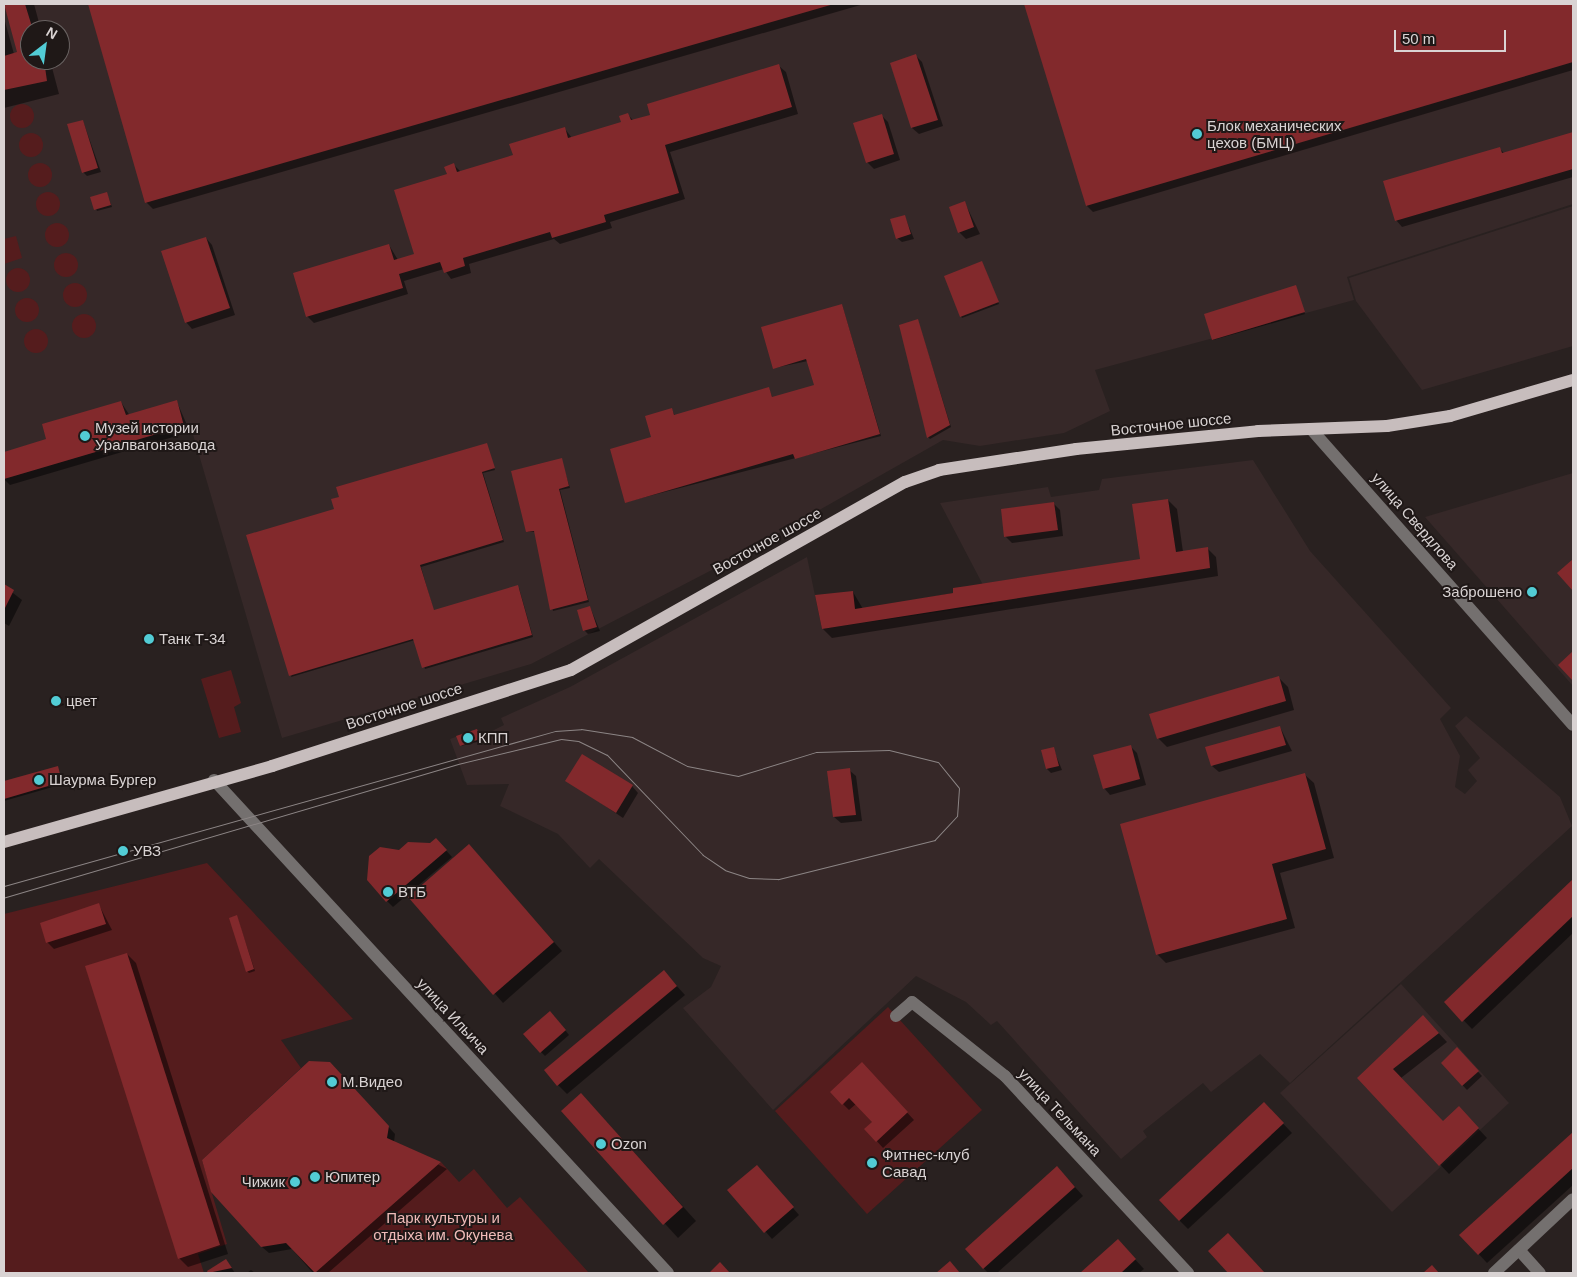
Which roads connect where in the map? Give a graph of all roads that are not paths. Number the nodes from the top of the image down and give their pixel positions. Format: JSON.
{"nodes":[{"id":1,"x":1573,"y":380,"type":"edge"},
{"id":2,"x":1311,"y":429,"type":"junction"},
{"id":3,"x":1573,"y":725,"type":"edge"},
{"id":4,"x":214,"y":780,"type":"junction"},
{"id":5,"x":4,"y":842,"type":"edge"},
{"id":6,"x":896,"y":1016,"type":"dead end"},
{"id":7,"x":1573,"y":1199,"type":"edge"},
{"id":8,"x":1520,"y":1250,"type":"junction"},
{"id":9,"x":668,"y":1273,"type":"edge"},
{"id":10,"x":1188,"y":1273,"type":"edge"},
{"id":11,"x":1494,"y":1273,"type":"edge"},
{"id":12,"x":1540,"y":1273,"type":"edge"}],
"edges":[{"from":1,"to":2,"type":"main road","name":"Восточное шоссе"},
{"from":2,"to":3,"type":"street","name":"улица Свердлова"},
{"from":2,"to":4,"type":"main road","name":"Восточное шоссе"},
{"from":4,"to":5,"type":"main road","name":"Восточное шоссе"},
{"from":4,"to":9,"type":"street","name":"улица Ильича"},
{"from":6,"to":10,"type":"street","name":"улица Тельмана"},
{"from":7,"to":8,"type":"street"},
{"from":8,"to":11,"type":"street"},
{"from":8,"to":12,"type":"street"}]}
